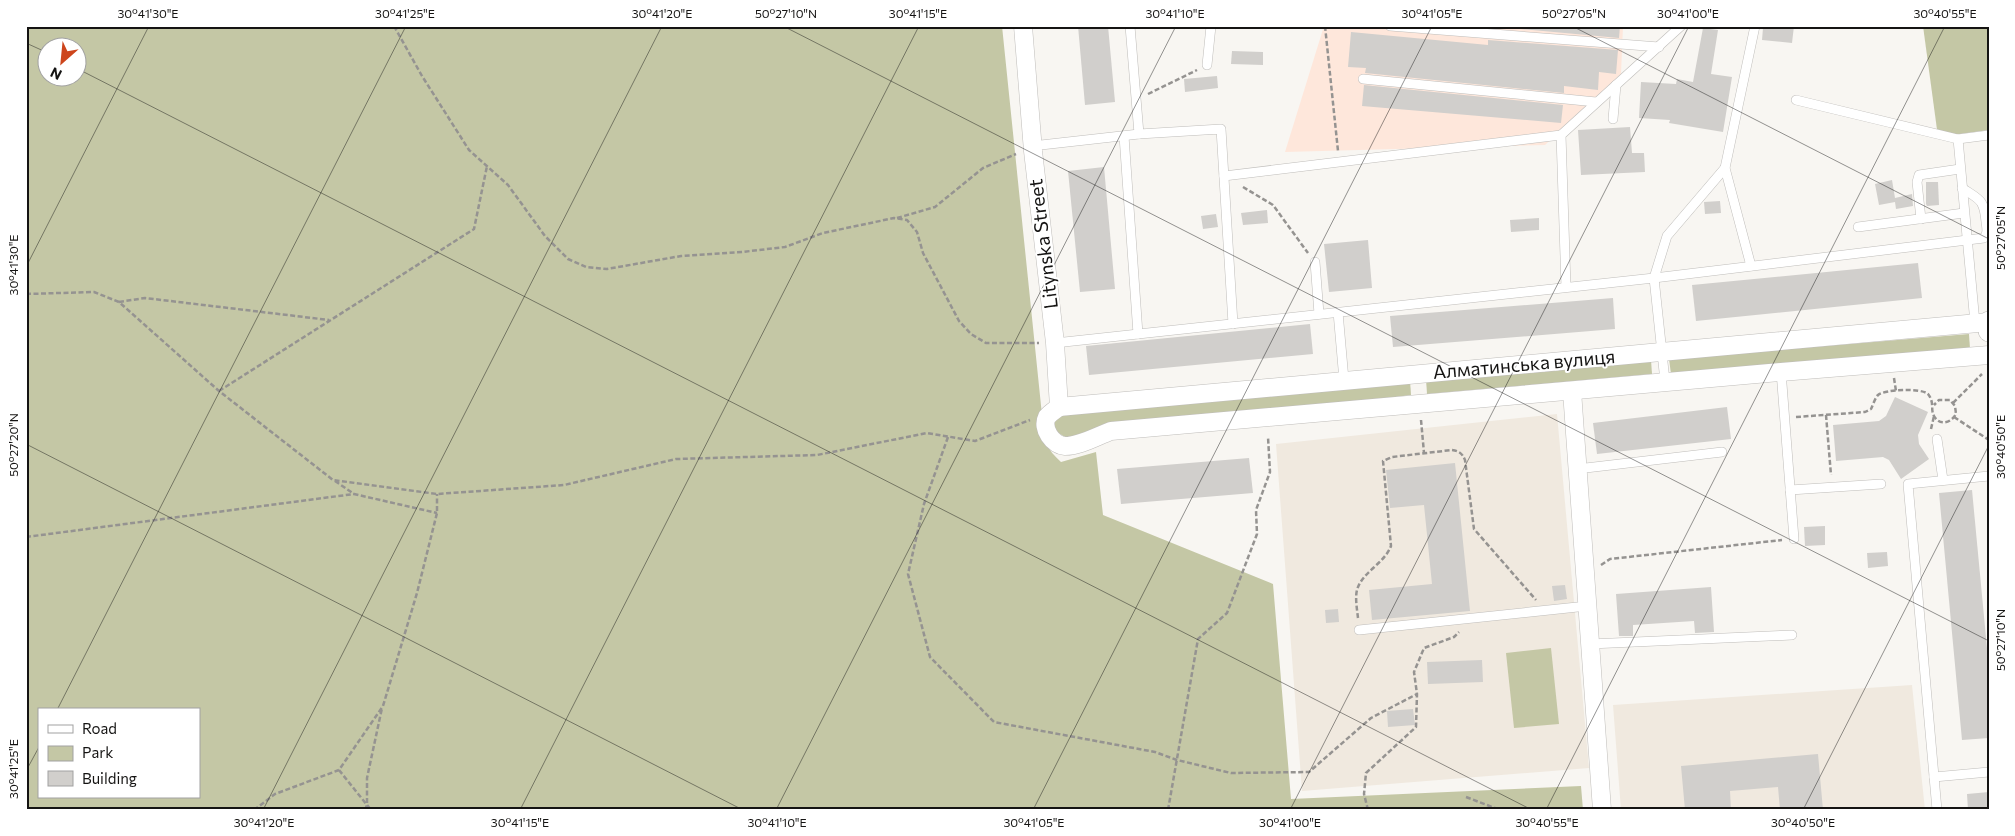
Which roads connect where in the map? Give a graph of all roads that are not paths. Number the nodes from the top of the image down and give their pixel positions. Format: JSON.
{"nodes":[{"id":1,"x":1022,"y":26,"type":"edge"},
{"id":2,"x":1130,"y":26,"type":"edge"},
{"id":3,"x":1211,"y":26,"type":"edge"},
{"id":4,"x":1390,"y":26,"type":"edge"},
{"id":5,"x":1682,"y":26,"type":"edge"},
{"id":6,"x":1755,"y":26,"type":"edge"},
{"id":7,"x":1659,"y":47,"type":"junction"},
{"id":8,"x":1207,"y":65,"type":"road end"},
{"id":9,"x":1363,"y":80,"type":"dead end"},
{"id":10,"x":1616,"y":85,"type":"junction"},
{"id":11,"x":1796,"y":100,"type":"dead end"},
{"id":12,"x":1596,"y":102,"type":"junction"},
{"id":13,"x":1613,"y":119,"type":"dead end"},
{"id":14,"x":1139,"y":134,"type":"junction"},
{"id":15,"x":1561,"y":135,"type":"junction"},
{"id":16,"x":1989,"y":135,"type":"edge"},
{"id":17,"x":1124,"y":136,"type":"junction"},
{"id":18,"x":1958,"y":139,"type":"junction"},
{"id":19,"x":1032,"y":149,"type":"junction"},
{"id":20,"x":1725,"y":168,"type":"junction"},
{"id":21,"x":1960,"y":169,"type":"junction"},
{"id":22,"x":1224,"y":176,"type":"junction"},
{"id":23,"x":1962,"y":188,"type":"junction"},
{"id":24,"x":1964,"y":213,"type":"junction"},
{"id":25,"x":1921,"y":219,"type":"junction"},
{"id":26,"x":1858,"y":227,"type":"dead end"},
{"id":27,"x":1967,"y":240,"type":"junction"},
{"id":28,"x":1315,"y":262,"type":"road end"},
{"id":29,"x":1751,"y":266,"type":"junction"},
{"id":30,"x":1654,"y":278,"type":"junction"},
{"id":31,"x":1566,"y":287,"type":"junction"},
{"id":32,"x":1338,"y":312,"type":"junction"},
{"id":33,"x":1319,"y":314,"type":"junction"},
{"id":34,"x":1233,"y":324,"type":"junction"},
{"id":35,"x":1985,"y":325,"type":"edge"},
{"id":36,"x":1138,"y":334,"type":"junction"},
{"id":37,"x":1055,"y":343,"type":"junction"},
{"id":38,"x":1662,"y":351,"type":"junction"},
{"id":39,"x":1989,"y":355,"type":"edge"},
{"id":40,"x":1781,"y":371,"type":"junction"},
{"id":41,"x":1344,"y":380,"type":"junction"},
{"id":42,"x":1665,"y":381,"type":"junction"},
{"id":43,"x":1572,"y":391,"type":"junction"},
{"id":44,"x":1059,"y":407,"type":"junction"},
{"id":45,"x":1937,"y":439,"type":"dead end"},
{"id":46,"x":1722,"y":452,"type":"dead end"},
{"id":47,"x":1577,"y":468,"type":"junction"},
{"id":48,"x":1989,"y":476,"type":"edge"},
{"id":49,"x":1943,"y":480,"type":"junction"},
{"id":50,"x":1880,"y":484,"type":"dead end"},
{"id":51,"x":1790,"y":490,"type":"junction"},
{"id":52,"x":1794,"y":539,"type":"road end"},
{"id":53,"x":1587,"y":606,"type":"junction"},
{"id":54,"x":1359,"y":630,"type":"road end"},
{"id":55,"x":1792,"y":635,"type":"dead end"},
{"id":56,"x":1590,"y":644,"type":"junction"},
{"id":57,"x":1989,"y":772,"type":"edge"},
{"id":58,"x":1934,"y":777,"type":"junction"},
{"id":59,"x":1602,"y":810,"type":"edge"},
{"id":60,"x":1937,"y":810,"type":"edge"}],
"edges":[{"from":1,"to":19,"type":"street","name":"Litynska Street"},
{"from":2,"to":14,"type":"lane"},
{"from":3,"to":8,"type":"lane"},
{"from":4,"to":7,"type":"lane"},
{"from":5,"to":7,"type":"lane"},
{"from":6,"to":20,"type":"lane"},
{"from":7,"to":10,"type":"lane"},
{"from":9,"to":12,"type":"lane"},
{"from":10,"to":12,"type":"lane"},
{"from":10,"to":13,"type":"lane"},
{"from":11,"to":18,"type":"lane"},
{"from":12,"to":15,"type":"lane"},
{"from":14,"to":17,"type":"lane"},
{"from":14,"to":22,"type":"lane"},
{"from":15,"to":22,"type":"lane"},
{"from":15,"to":31,"type":"lane"},
{"from":16,"to":18,"type":"lane"},
{"from":17,"to":19,"type":"lane"},
{"from":17,"to":36,"type":"lane"},
{"from":18,"to":21,"type":"lane"},
{"from":19,"to":37,"type":"street","name":"Litynska Street"},
{"from":20,"to":29,"type":"lane"},
{"from":20,"to":30,"type":"lane"},
{"from":21,"to":23,"type":"lane"},
{"from":21,"to":25,"type":"lane"},
{"from":22,"to":34,"type":"lane"},
{"from":23,"to":24,"type":"lane"},
{"from":23,"to":27,"type":"lane"},
{"from":24,"to":25,"type":"lane"},
{"from":24,"to":27,"type":"lane"},
{"from":25,"to":26,"type":"lane"},
{"from":27,"to":29,"type":"lane"},
{"from":27,"to":35,"type":"lane"},
{"from":28,"to":33,"type":"lane"},
{"from":29,"to":30,"type":"lane"},
{"from":30,"to":31,"type":"lane"},
{"from":30,"to":38,"type":"lane"},
{"from":31,"to":32,"type":"lane"},
{"from":32,"to":33,"type":"lane"},
{"from":32,"to":41,"type":"lane"},
{"from":33,"to":34,"type":"lane"},
{"from":34,"to":36,"type":"lane"},
{"from":35,"to":38,"type":"street","name":"Алматинська вулиця"},
{"from":36,"to":37,"type":"lane"},
{"from":37,"to":44,"type":"street","name":"Litynska Street"},
{"from":38,"to":41,"type":"street","name":"Алматинська вулиця"},
{"from":38,"to":42,"type":"lane"},
{"from":39,"to":40,"type":"street","name":"Алматинська вулиця"},
{"from":40,"to":42,"type":"street","name":"Алматинська вулиця"},
{"from":40,"to":51,"type":"lane"},
{"from":41,"to":44,"type":"street","name":"Алматинська вулиця"},
{"from":42,"to":43,"type":"street","name":"Алматинська вулиця"},
{"from":43,"to":44,"type":"street","name":"Алматинська вулиця"},
{"from":43,"to":47,"type":"street"},
{"from":45,"to":49,"type":"lane"},
{"from":46,"to":47,"type":"lane"},
{"from":47,"to":53,"type":"street"},
{"from":48,"to":49,"type":"lane"},
{"from":49,"to":58,"type":"lane"},
{"from":50,"to":51,"type":"lane"},
{"from":51,"to":52,"type":"lane"},
{"from":53,"to":54,"type":"lane"},
{"from":53,"to":56,"type":"street"},
{"from":55,"to":56,"type":"lane"},
{"from":56,"to":59,"type":"street"},
{"from":57,"to":58,"type":"lane"},
{"from":58,"to":60,"type":"lane"}]}
